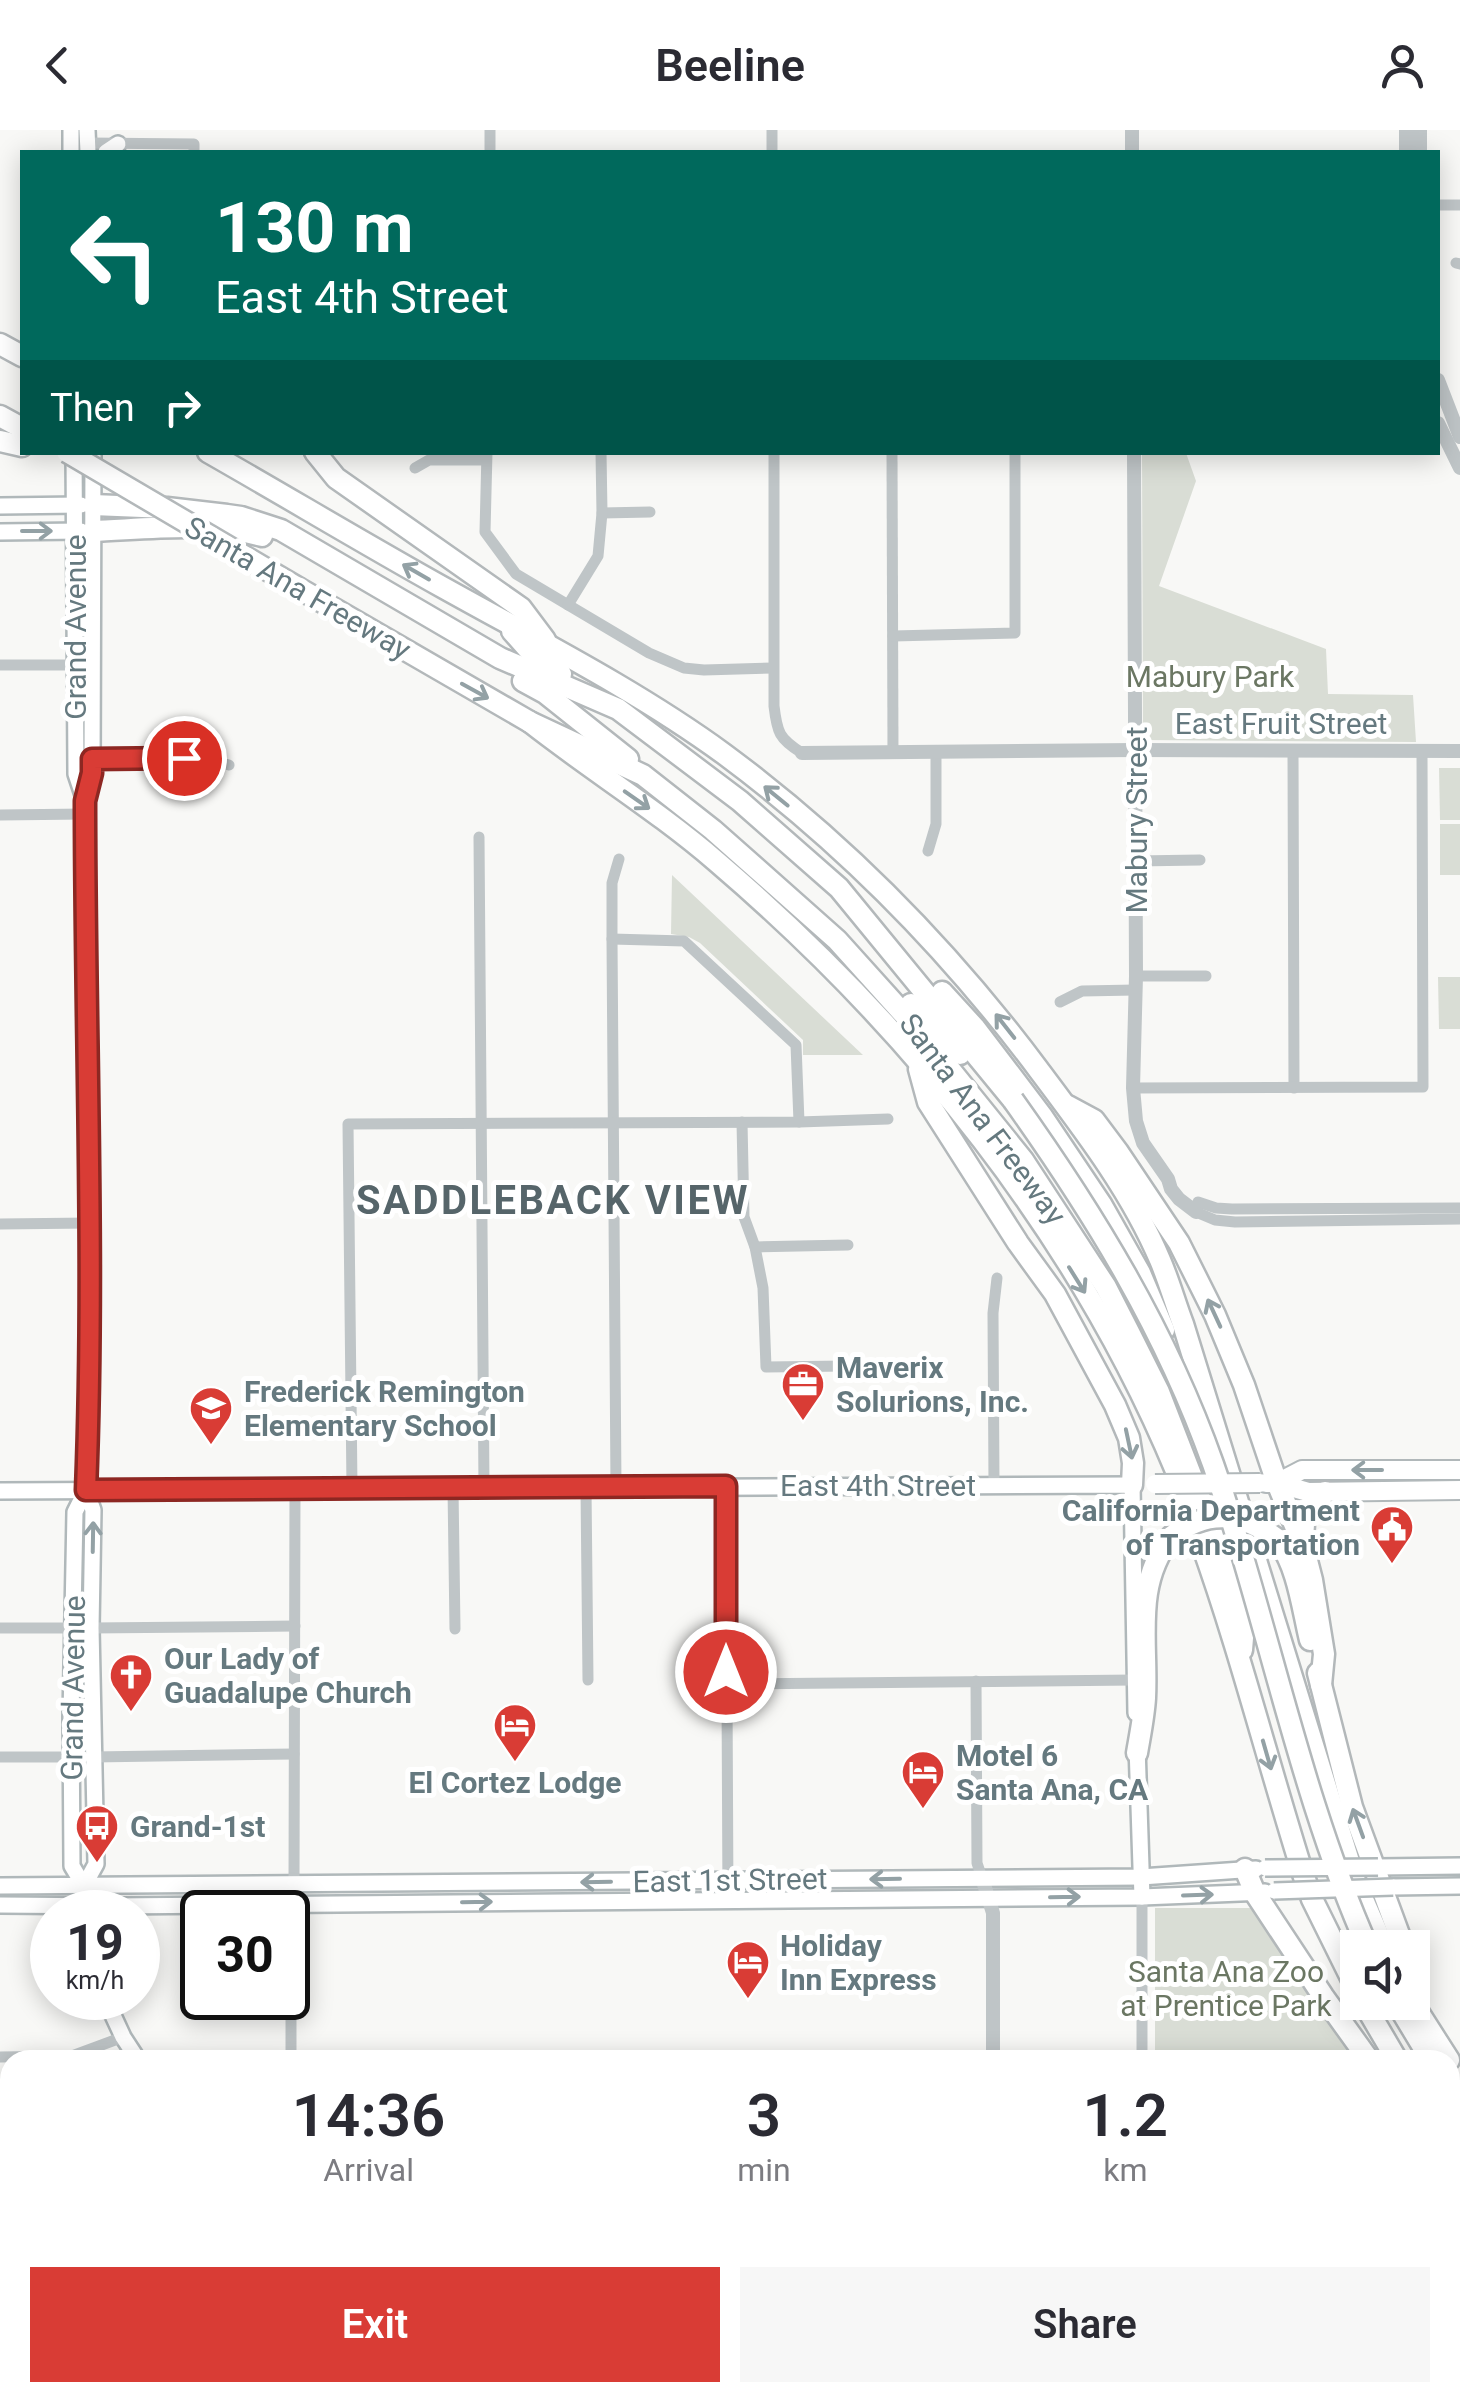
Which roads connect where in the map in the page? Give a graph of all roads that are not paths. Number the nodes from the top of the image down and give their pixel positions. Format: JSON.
{"nodes":[{"id":1,"x":87,"y":142,"type":"edge"},
{"id":2,"x":112,"y":148,"type":"edge"},
{"id":3,"x":194,"y":150,"type":"edge"},
{"id":4,"x":1440,"y":385,"type":"edge"},
{"id":5,"x":1440,"y":427,"type":"edge"},
{"id":6,"x":1460,"y":437,"type":"edge"},
{"id":7,"x":78,"y":455,"type":"edge"},
{"id":8,"x":80,"y":455,"type":"edge"},
{"id":9,"x":213,"y":455,"type":"edge"},
{"id":10,"x":317,"y":455,"type":"edge"},
{"id":11,"x":602,"y":455,"type":"edge"},
{"id":12,"x":774,"y":455,"type":"edge"},
{"id":13,"x":892,"y":455,"type":"edge"},
{"id":14,"x":1014,"y":455,"type":"edge"},
{"id":15,"x":1134,"y":455,"type":"edge"},
{"id":16,"x":486,"y":456,"type":"edge"},
{"id":17,"x":414,"y":468,"type":"dead end"},
{"id":18,"x":1460,"y":468,"type":"edge"},
{"id":19,"x":84,"y":505,"type":"junction"},
{"id":20,"x":0,"y":506,"type":"edge"},
{"id":21,"x":650,"y":512,"type":"dead end"},
{"id":22,"x":602,"y":513,"type":"junction"},
{"id":23,"x":84,"y":531,"type":"junction"},
{"id":24,"x":0,"y":532,"type":"edge"},
{"id":25,"x":568,"y":606,"type":"junction"},
{"id":26,"x":501,"y":620,"type":"junction"},
{"id":27,"x":893,"y":636,"type":"junction"},
{"id":28,"x":550,"y":646,"type":"junction"},
{"id":29,"x":0,"y":665,"type":"edge"},
{"id":30,"x":75,"y":665,"type":"junction"},
{"id":31,"x":772,"y":668,"type":"junction"},
{"id":32,"x":618,"y":710,"type":"junction"},
{"id":33,"x":530,"y":722,"type":"junction"},
{"id":34,"x":1136,"y":750,"type":"junction"},
{"id":35,"x":1293,"y":750,"type":"junction"},
{"id":36,"x":1422,"y":751,"type":"junction"},
{"id":37,"x":1460,"y":751,"type":"edge"},
{"id":38,"x":936,"y":752,"type":"junction"},
{"id":39,"x":802,"y":753,"type":"joint"},
{"id":40,"x":893,"y":753,"type":"junction"},
{"id":41,"x":84,"y":759,"type":"junction"},
{"id":42,"x":229,"y":765,"type":"dead end"},
{"id":43,"x":643,"y":774,"type":"junction"},
{"id":44,"x":85,"y":808,"type":"junction"},
{"id":45,"x":0,"y":815,"type":"edge"},
{"id":46,"x":479,"y":837,"type":"dead end"},
{"id":47,"x":928,"y":851,"type":"dead end"},
{"id":48,"x":620,"y":859,"type":"dead end"},
{"id":49,"x":1200,"y":860,"type":"dead end"},
{"id":50,"x":1136,"y":862,"type":"junction"},
{"id":51,"x":853,"y":903,"type":"junction"},
{"id":52,"x":612,"y":939,"type":"junction"},
{"id":53,"x":838,"y":940,"type":"junction"},
{"id":54,"x":1206,"y":976,"type":"dead end"},
{"id":55,"x":1136,"y":983,"type":"junction"},
{"id":56,"x":1060,"y":1002,"type":"dead end"},
{"id":57,"x":917,"y":1060,"type":"junction"},
{"id":58,"x":1133,"y":1088,"type":"junction"},
{"id":59,"x":1294,"y":1088,"type":"junction"},
{"id":60,"x":1010,"y":1103,"type":"junction"},
{"id":61,"x":1064,"y":1104,"type":"junction"},
{"id":62,"x":888,"y":1119,"type":"dead end"},
{"id":63,"x":742,"y":1122,"type":"junction"},
{"id":64,"x":798,"y":1122,"type":"junction"},
{"id":65,"x":481,"y":1123,"type":"junction"},
{"id":66,"x":612,"y":1123,"type":"junction"},
{"id":67,"x":1197,"y":1207,"type":"junction"},
{"id":68,"x":1460,"y":1208,"type":"edge"},
{"id":69,"x":1460,"y":1220,"type":"edge"},
{"id":70,"x":90,"y":1223,"type":"junction"},
{"id":71,"x":0,"y":1224,"type":"edge"},
{"id":72,"x":848,"y":1245,"type":"dead end"},
{"id":73,"x":755,"y":1248,"type":"junction"},
{"id":74,"x":997,"y":1278,"type":"dead end"},
{"id":75,"x":846,"y":1366,"type":"dead end"},
{"id":76,"x":1207,"y":1402,"type":"junction"},
{"id":77,"x":1460,"y":1470,"type":"edge"},
{"id":78,"x":1268,"y":1483,"type":"junction"},
{"id":79,"x":994,"y":1484,"type":"junction"},
{"id":80,"x":1132,"y":1484,"type":"junction"},
{"id":81,"x":726,"y":1486,"type":"junction"},
{"id":82,"x":352,"y":1488,"type":"junction"},
{"id":83,"x":453,"y":1488,"type":"junction"},
{"id":84,"x":484,"y":1488,"type":"junction"},
{"id":85,"x":586,"y":1488,"type":"junction"},
{"id":86,"x":616,"y":1488,"type":"junction"},
{"id":87,"x":295,"y":1489,"type":"junction"},
{"id":88,"x":86,"y":1490,"type":"junction"},
{"id":89,"x":1460,"y":1490,"type":"edge"},
{"id":90,"x":0,"y":1491,"type":"edge"},
{"id":91,"x":1325,"y":1492,"type":"junction"},
{"id":92,"x":1302,"y":1545,"type":"junction"},
{"id":93,"x":295,"y":1626,"type":"junction"},
{"id":94,"x":0,"y":1628,"type":"edge"},
{"id":95,"x":74,"y":1628,"type":"junction"},
{"id":96,"x":91,"y":1628,"type":"junction"},
{"id":97,"x":455,"y":1629,"type":"dead end"},
{"id":98,"x":1240,"y":1662,"type":"junction"},
{"id":99,"x":588,"y":1680,"type":"dead end"},
{"id":100,"x":1134,"y":1680,"type":"junction"},
{"id":101,"x":976,"y":1682,"type":"junction"},
{"id":102,"x":726,"y":1684,"type":"junction"},
{"id":103,"x":1321,"y":1685,"type":"junction"},
{"id":104,"x":1137,"y":1753,"type":"junction"},
{"id":105,"x":294,"y":1754,"type":"junction"},
{"id":106,"x":0,"y":1757,"type":"edge"},
{"id":107,"x":71,"y":1757,"type":"junction"},
{"id":108,"x":93,"y":1757,"type":"junction"},
{"id":109,"x":1460,"y":1866,"type":"edge"},
{"id":110,"x":1255,"y":1869,"type":"junction"},
{"id":111,"x":1141,"y":1876,"type":"junction"},
{"id":112,"x":982,"y":1878,"type":"junction"},
{"id":113,"x":728,"y":1880,"type":"junction"},
{"id":114,"x":294,"y":1884,"type":"junction"},
{"id":115,"x":377,"y":1884,"type":"junction"},
{"id":116,"x":0,"y":1886,"type":"edge"},
{"id":117,"x":84,"y":1886,"type":"junction"},
{"id":118,"x":1460,"y":1886,"type":"edge"},
{"id":119,"x":84,"y":1890,"type":"edge"},
{"id":120,"x":310,"y":1892,"type":"edge"},
{"id":121,"x":1264,"y":1892,"type":"junction"},
{"id":122,"x":1142,"y":1896,"type":"junction"},
{"id":123,"x":988,"y":1898,"type":"junction"},
{"id":124,"x":728,"y":1900,"type":"junction"},
{"id":125,"x":0,"y":1904,"type":"edge"},
{"id":126,"x":310,"y":1904,"type":"edge"},
{"id":127,"x":30,"y":1906,"type":"edge"},
{"id":128,"x":1351,"y":1930,"type":"edge"},
{"id":129,"x":1360,"y":1930,"type":"edge"},
{"id":130,"x":1376,"y":1930,"type":"edge"},
{"id":131,"x":1397,"y":1930,"type":"edge"},
{"id":132,"x":1340,"y":1957,"type":"edge"},
{"id":133,"x":115,"y":2020,"type":"edge"},
{"id":134,"x":291,"y":2020,"type":"edge"},
{"id":135,"x":1374,"y":2020,"type":"edge"},
{"id":136,"x":1398,"y":2020,"type":"edge"},
{"id":137,"x":1407,"y":2020,"type":"edge"},
{"id":138,"x":1423,"y":2020,"type":"edge"},
{"id":139,"x":124,"y":2038,"type":"junction"},
{"id":140,"x":89,"y":2050,"type":"edge"},
{"id":141,"x":132,"y":2050,"type":"edge"},
{"id":142,"x":291,"y":2050,"type":"edge"},
{"id":143,"x":993,"y":2050,"type":"edge"},
{"id":144,"x":1142,"y":2050,"type":"edge"},
{"id":145,"x":1362,"y":2050,"type":"edge"},
{"id":146,"x":1391,"y":2050,"type":"edge"},
{"id":147,"x":1415,"y":2050,"type":"edge"},
{"id":148,"x":1425,"y":2050,"type":"edge"},
{"id":149,"x":1442,"y":2050,"type":"edge"}],
"edges":[{"from":1,"to":2,"type":"street"},
{"from":2,"to":3,"type":"street"},
{"from":4,"to":6,"type":"street"},
{"from":5,"to":18,"type":"street"},
{"from":7,"to":19,"type":"main road","name":"Grand Avenue"},
{"from":8,"to":33,"type":"highway","name":"Santa Ana Freeway","one_way":true,"bridge":true},
{"from":26,"to":9,"type":"highway","name":"Santa Ana Freeway","one_way":true},
{"from":10,"to":28,"type":"highway"},
{"from":11,"to":22,"type":"street"},
{"from":12,"to":31,"type":"street"},
{"from":13,"to":27,"type":"street"},
{"from":14,"to":27,"type":"street"},
{"from":15,"to":34,"type":"street","name":"Mabury Street"},
{"from":16,"to":17,"type":"street"},
{"from":16,"to":25,"type":"street"},
{"from":19,"to":20,"type":"main road"},
{"from":19,"to":23,"type":"main road","name":"Grand Avenue"},
{"from":19,"to":32,"type":"highway"},
{"from":21,"to":22,"type":"street"},
{"from":22,"to":25,"type":"street"},
{"from":24,"to":23,"type":"main road","one_way":true},
{"from":23,"to":30,"type":"main road","name":"Grand Avenue"},
{"from":23,"to":41,"type":"main road","name":"Grand Avenue"},
{"from":23,"to":43,"type":"highway"},
{"from":25,"to":31,"type":"street"},
{"from":26,"to":28,"type":"highway","name":"Santa Ana Freeway"},
{"from":26,"to":32,"type":"highway","name":"Santa Ana Freeway"},
{"from":27,"to":40,"type":"street"},
{"from":61,"to":28,"type":"highway","name":"Santa Ana Freeway","one_way":true},
{"from":29,"to":30,"type":"street"},
{"from":30,"to":41,"type":"main road","name":"Grand Avenue"},
{"from":31,"to":39,"type":"street"},
{"from":32,"to":51,"type":"highway"},
{"from":33,"to":43,"type":"highway","name":"Santa Ana Freeway"},
{"from":33,"to":57,"type":"highway","name":"Santa Ana Freeway","one_way":true},
{"from":34,"to":35,"type":"street","name":"East Fruit Street"},
{"from":34,"to":38,"type":"street","name":"East Fruit Street"},
{"from":34,"to":50,"type":"street","name":"Mabury Street"},
{"from":35,"to":36,"type":"street","name":"East Fruit Street"},
{"from":35,"to":59,"type":"street"},
{"from":36,"to":37,"type":"street","name":"East Fruit Street"},
{"from":36,"to":59,"type":"street"},
{"from":38,"to":40,"type":"street","name":"East Fruit Street"},
{"from":38,"to":47,"type":"street"},
{"from":39,"to":40,"type":"street","name":"East Fruit Street"},
{"from":41,"to":42,"type":"street"},
{"from":41,"to":44,"type":"main road","name":"Grand Avenue"},
{"from":43,"to":53,"type":"highway","name":"Santa Ana Freeway"},
{"from":44,"to":45,"type":"street"},
{"from":44,"to":70,"type":"main road","name":"Grand Avenue"},
{"from":46,"to":65,"type":"street"},
{"from":48,"to":52,"type":"street"},
{"from":49,"to":50,"type":"street"},
{"from":50,"to":55,"type":"street","name":"Mabury Street"},
{"from":51,"to":60,"type":"highway"},
{"from":51,"to":76,"type":"highway","name":"Santa Ana Freeway"},
{"from":52,"to":64,"type":"street"},
{"from":52,"to":66,"type":"street"},
{"from":53,"to":60,"type":"highway"},
{"from":53,"to":98,"type":"highway","name":"Santa Ana Freeway"},
{"from":54,"to":55,"type":"street"},
{"from":55,"to":56,"type":"street"},
{"from":55,"to":58,"type":"street","name":"Mabury Street"},
{"from":57,"to":80,"type":"highway","one_way":true},
{"from":57,"to":98,"type":"highway","name":"Santa Ana Freeway","one_way":true},
{"from":58,"to":59,"type":"street"},
{"from":58,"to":67,"type":"street","name":"Mabury Street"},
{"from":60,"to":128,"type":"highway","bridge":true},
{"from":60,"to":129,"type":"highway","bridge":true},
{"from":61,"to":76,"type":"highway","name":"Santa Ana Freeway"},
{"from":78,"to":61,"type":"highway","one_way":true},
{"from":62,"to":64,"type":"street"},
{"from":63,"to":64,"type":"street"},
{"from":63,"to":66,"type":"street"},
{"from":63,"to":73,"type":"street"},
{"from":65,"to":66,"type":"street"},
{"from":65,"to":82,"type":"street"},
{"from":65,"to":84,"type":"street"},
{"from":66,"to":86,"type":"street"},
{"from":67,"to":68,"type":"street"},
{"from":67,"to":69,"type":"street"},
{"from":70,"to":71,"type":"street"},
{"from":70,"to":88,"type":"main road","name":"Grand Avenue"},
{"from":72,"to":73,"type":"street"},
{"from":73,"to":75,"type":"street"},
{"from":74,"to":79,"type":"street"},
{"from":76,"to":130,"type":"highway","name":"Santa Ana Freeway"},
{"from":77,"to":78,"type":"main road","name":"East 4th Street","one_way":true},
{"from":78,"to":80,"type":"main road","name":"East 4th Street","bridge":true},
{"from":78,"to":91,"type":"main road","name":"East 4th Street"},
{"from":78,"to":92,"type":"highway"},
{"from":79,"to":80,"type":"main road","name":"East 4th Street"},
{"from":79,"to":81,"type":"main road","name":"East 4th Street"},
{"from":80,"to":100,"type":"main road"},
{"from":81,"to":86,"type":"main road","name":"East 4th Street"},
{"from":81,"to":102,"type":"street"},
{"from":82,"to":83,"type":"main road","name":"East 4th Street"},
{"from":82,"to":87,"type":"main road","name":"East 4th Street"},
{"from":83,"to":84,"type":"main road","name":"East 4th Street"},
{"from":83,"to":97,"type":"street"},
{"from":84,"to":85,"type":"main road","name":"East 4th Street"},
{"from":85,"to":86,"type":"main road","name":"East 4th Street"},
{"from":85,"to":99,"type":"street"},
{"from":87,"to":88,"type":"main road","name":"East 4th Street"},
{"from":87,"to":93,"type":"street"},
{"from":88,"to":90,"type":"main road","name":"East 4th Street"},
{"from":88,"to":95,"type":"main road","name":"Grand Avenue"},
{"from":96,"to":88,"type":"main road","name":"Grand Avenue","one_way":true},
{"from":89,"to":91,"type":"main road","name":"East 4th Street"},
{"from":91,"to":92,"type":"highway"},
{"from":92,"to":103,"type":"highway"},
{"from":93,"to":96,"type":"street"},
{"from":93,"to":105,"type":"street"},
{"from":94,"to":95,"type":"street"},
{"from":95,"to":107,"type":"main road","name":"Grand Avenue"},
{"from":96,"to":108,"type":"main road","name":"Grand Avenue"},
{"from":98,"to":132,"type":"highway","name":"Santa Ana Freeway","one_way":true},
{"from":100,"to":101,"type":"street"},
{"from":100,"to":104,"type":"main road"},
{"from":101,"to":102,"type":"street"},
{"from":101,"to":112,"type":"street"},
{"from":102,"to":113,"type":"street"},
{"from":103,"to":104,"type":"highway","bridge":true},
{"from":131,"to":103,"type":"highway","one_way":true},
{"from":104,"to":111,"type":"main road"},
{"from":105,"to":108,"type":"street"},
{"from":105,"to":114,"type":"street"},
{"from":106,"to":107,"type":"street"},
{"from":107,"to":117,"type":"main road","name":"Grand Avenue"},
{"from":108,"to":117,"type":"main road","name":"Grand Avenue"},
{"from":109,"to":110,"type":"main road","name":"East 1st Street","bridge":true},
{"from":110,"to":111,"type":"main road","name":"East 1st Street"},
{"from":110,"to":121,"type":"highway"},
{"from":111,"to":112,"type":"main road","name":"East 1st Street"},
{"from":111,"to":122,"type":"main road"},
{"from":112,"to":113,"type":"main road","name":"East 1st Street","one_way":true},
{"from":112,"to":123,"type":"street"},
{"from":113,"to":115,"type":"main road","name":"East 1st Street","one_way":true},
{"from":113,"to":124,"type":"street"},
{"from":114,"to":115,"type":"main road","name":"East 1st Street"},
{"from":114,"to":117,"type":"main road","name":"East 1st Street"},
{"from":115,"to":120,"type":"main road"},
{"from":116,"to":117,"type":"main road","name":"East 1st Street"},
{"from":117,"to":119,"type":"main road","name":"Grand Avenue"},
{"from":118,"to":121,"type":"main road","name":"East 1st Street","bridge":true},
{"from":122,"to":121,"type":"main road","name":"East 1st Street","one_way":true},
{"from":121,"to":145,"type":"highway"},
{"from":123,"to":122,"type":"main road","name":"East 1st Street","one_way":true},
{"from":122,"to":144,"type":"street"},
{"from":123,"to":124,"type":"main road","name":"East 1st Street"},
{"from":123,"to":143,"type":"street"},
{"from":126,"to":124,"type":"main road","name":"East 1st Street","one_way":true},
{"from":125,"to":127,"type":"main road","name":"East 1st Street"},
{"from":133,"to":139,"type":"main road"},
{"from":134,"to":142,"type":"street"},
{"from":135,"to":146,"type":"highway"},
{"from":136,"to":147,"type":"highway"},
{"from":137,"to":148,"type":"highway"},
{"from":138,"to":149,"type":"highway"},
{"from":139,"to":140,"type":"street"},
{"from":139,"to":141,"type":"main road"}]}
